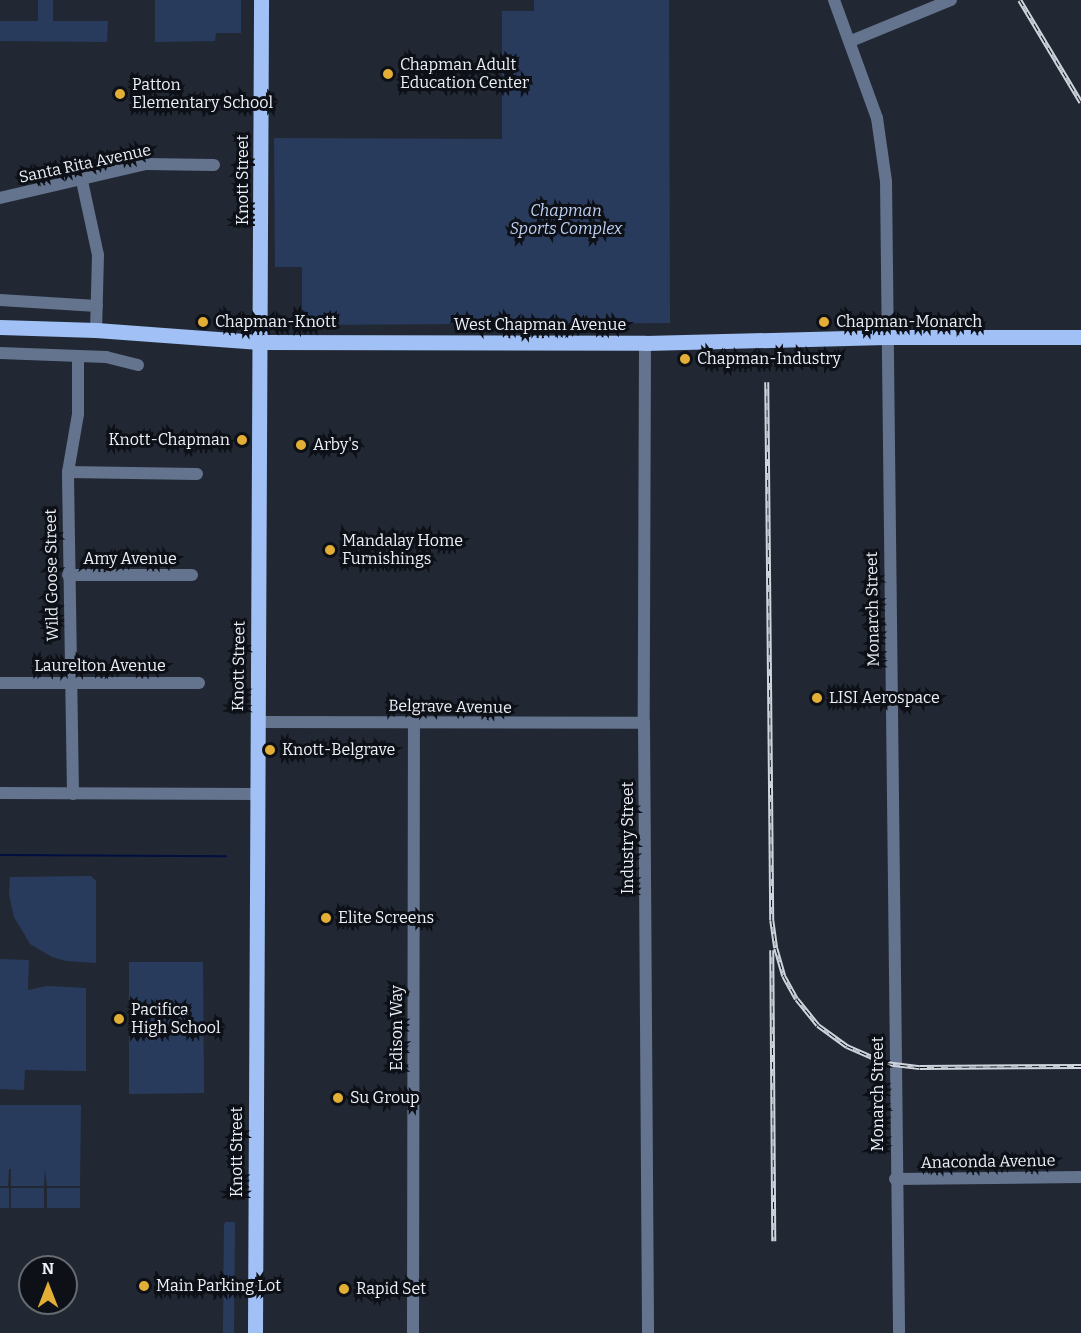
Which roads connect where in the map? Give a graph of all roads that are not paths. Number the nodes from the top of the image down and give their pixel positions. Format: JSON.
{"nodes":[{"id":1,"x":261,"y":0,"type":"edge"},
{"id":2,"x":834,"y":0,"type":"edge"},
{"id":3,"x":951,"y":0,"type":"edge"},
{"id":4,"x":851,"y":41,"type":"junction"},
{"id":5,"x":214,"y":165,"type":"dead end"},
{"id":6,"x":82,"y":181,"type":"junction"},
{"id":7,"x":0,"y":198,"type":"edge"},
{"id":8,"x":0,"y":300,"type":"edge"},
{"id":9,"x":97,"y":306,"type":"junction"},
{"id":10,"x":0,"y":327,"type":"edge"},
{"id":11,"x":96,"y":330,"type":"junction"},
{"id":12,"x":886,"y":337,"type":"junction"},
{"id":13,"x":1081,"y":337,"type":"edge"},
{"id":14,"x":260,"y":342,"type":"junction"},
{"id":15,"x":645,"y":343,"type":"junction"},
{"id":16,"x":0,"y":353,"type":"edge"},
{"id":17,"x":78,"y":356,"type":"junction"},
{"id":18,"x":138,"y":365,"type":"dead end"},
{"id":19,"x":68,"y":472,"type":"junction"},
{"id":20,"x":197,"y":474,"type":"dead end"},
{"id":21,"x":68,"y":575,"type":"junction"},
{"id":22,"x":192,"y":575,"type":"dead end"},
{"id":23,"x":0,"y":683,"type":"edge"},
{"id":24,"x":70,"y":683,"type":"junction"},
{"id":25,"x":199,"y":683,"type":"dead end"},
{"id":26,"x":257,"y":722,"type":"junction"},
{"id":27,"x":414,"y":722,"type":"junction"},
{"id":28,"x":644,"y":723,"type":"junction"},
{"id":29,"x":0,"y":793,"type":"edge"},
{"id":30,"x":73,"y":794,"type":"junction"},
{"id":31,"x":257,"y":794,"type":"junction"},
{"id":32,"x":1081,"y":1178,"type":"edge"},
{"id":33,"x":895,"y":1179,"type":"junction"},
{"id":34,"x":255,"y":1333,"type":"edge"},
{"id":35,"x":413,"y":1333,"type":"edge"},
{"id":36,"x":648,"y":1333,"type":"edge"},
{"id":37,"x":899,"y":1333,"type":"edge"}],
"edges":[{"from":1,"to":14,"type":"main road","name":"Knott Street"},
{"from":2,"to":4,"type":"street","name":"Monarch Street"},
{"from":3,"to":4,"type":"street"},
{"from":4,"to":12,"type":"street","name":"Monarch Street"},
{"from":5,"to":6,"type":"street","name":"Santa Rita Avenue"},
{"from":6,"to":7,"type":"street","name":"Santa Rita Avenue"},
{"from":6,"to":9,"type":"street"},
{"from":8,"to":9,"type":"street"},
{"from":9,"to":11,"type":"street"},
{"from":10,"to":11,"type":"main road","name":"West Chapman Avenue"},
{"from":11,"to":14,"type":"main road","name":"West Chapman Avenue"},
{"from":12,"to":13,"type":"main road","name":"West Chapman Avenue"},
{"from":12,"to":15,"type":"main road","name":"West Chapman Avenue"},
{"from":12,"to":33,"type":"street","name":"Monarch Street"},
{"from":14,"to":15,"type":"main road","name":"West Chapman Avenue"},
{"from":14,"to":26,"type":"main road","name":"Knott Street"},
{"from":15,"to":28,"type":"street","name":"Industry Street"},
{"from":16,"to":17,"type":"street"},
{"from":17,"to":18,"type":"street"},
{"from":17,"to":19,"type":"street","name":"Wild Goose Street"},
{"from":19,"to":20,"type":"street"},
{"from":19,"to":21,"type":"street","name":"Wild Goose Street"},
{"from":21,"to":22,"type":"street","name":"Amy Avenue"},
{"from":21,"to":24,"type":"street","name":"Wild Goose Street"},
{"from":23,"to":24,"type":"street","name":"Laurelton Avenue"},
{"from":24,"to":25,"type":"street","name":"Laurelton Avenue"},
{"from":24,"to":30,"type":"street","name":"Wild Goose Street"},
{"from":26,"to":27,"type":"street","name":"Belgrave Avenue"},
{"from":26,"to":31,"type":"main road","name":"Knott Street"},
{"from":27,"to":28,"type":"street","name":"Belgrave Avenue"},
{"from":27,"to":35,"type":"street","name":"Edison Way"},
{"from":28,"to":36,"type":"street","name":"Industry Street"},
{"from":29,"to":30,"type":"street"},
{"from":30,"to":31,"type":"street"},
{"from":31,"to":34,"type":"main road","name":"Knott Street"},
{"from":32,"to":33,"type":"street","name":"Anaconda Avenue"},
{"from":33,"to":37,"type":"street","name":"Monarch Street"}]}
